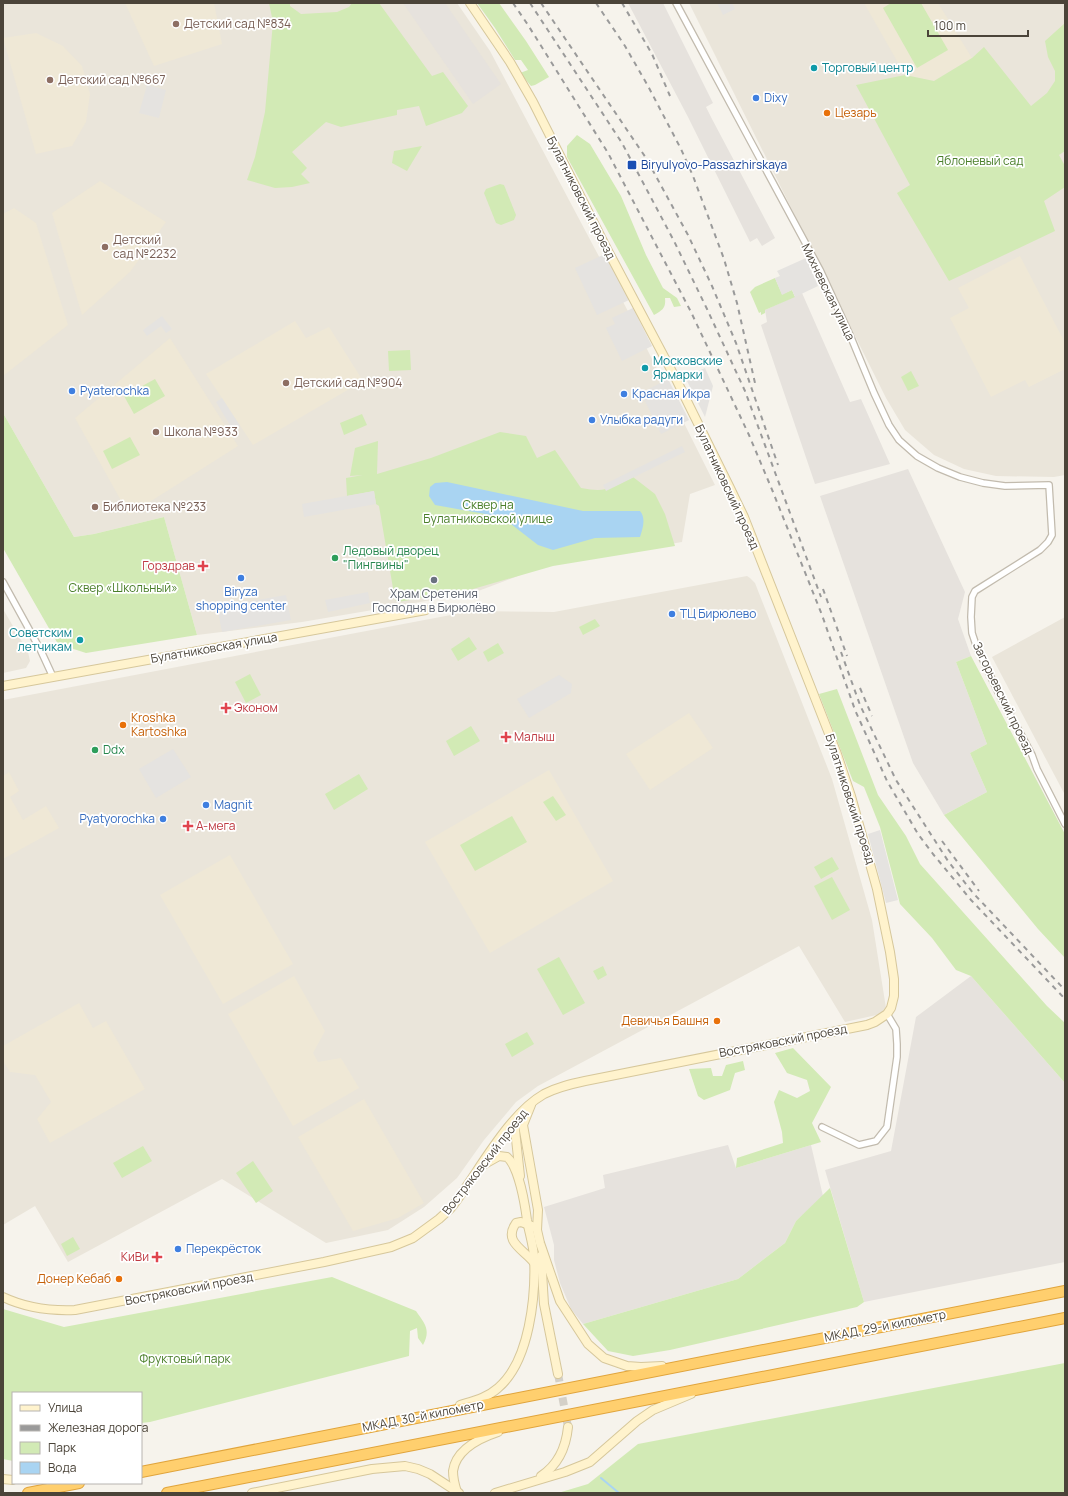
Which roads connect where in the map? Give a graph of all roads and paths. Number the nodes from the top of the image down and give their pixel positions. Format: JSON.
{"nodes":[{"id":1,"x":470,"y":3,"type":"edge"},
{"id":2,"x":676,"y":3,"type":"edge"},
{"id":3,"x":1048,"y":485,"type":"joint"},
{"id":4,"x":3,"y":582,"type":"edge"},
{"id":5,"x":426,"y":610,"type":"dead end"},
{"id":6,"x":53,"y":677,"type":"junction"},
{"id":7,"x":3,"y":686,"type":"edge"},
{"id":8,"x":1065,"y":824,"type":"edge"},
{"id":9,"x":887,"y":1014,"type":"junction"},
{"id":10,"x":532,"y":1103,"type":"junction"},
{"id":11,"x":822,"y":1127,"type":"dead end"},
{"id":12,"x":513,"y":1128,"type":"junction"},
{"id":13,"x":526,"y":1147,"type":"junction"},
{"id":14,"x":479,"y":1168,"type":"junction"},
{"id":15,"x":520,"y":1182,"type":"junction"},
{"id":16,"x":528,"y":1224,"type":"junction"},
{"id":17,"x":537,"y":1230,"type":"junction"},
{"id":18,"x":540,"y":1243,"type":"junction"},
{"id":19,"x":533,"y":1262,"type":"junction"},
{"id":20,"x":1065,"y":1292,"type":"edge"},
{"id":21,"x":543,"y":1294,"type":"junction"},
{"id":22,"x":3,"y":1297,"type":"edge"},
{"id":23,"x":1065,"y":1318,"type":"edge"},
{"id":24,"x":704,"y":1362,"type":"junction"},
{"id":25,"x":558,"y":1374,"type":"tunnel mouth"},
{"id":26,"x":710,"y":1387,"type":"junction"},
{"id":27,"x":420,"y":1417,"type":"junction"},
{"id":28,"x":553,"y":1417,"type":"junction"},
{"id":29,"x":568,"y":1427,"type":"tunnel mouth"},
{"id":30,"x":142,"y":1472,"type":"edge"},
{"id":31,"x":74,"y":1484,"type":"edge"},
{"id":32,"x":525,"y":1484,"type":"junction"},
{"id":33,"x":457,"y":1492,"type":"edge"},
{"id":34,"x":498,"y":1492,"type":"edge"},
{"id":35,"x":28,"y":1493,"type":"edge"},
{"id":36,"x":167,"y":1493,"type":"edge"},
{"id":37,"x":252,"y":1493,"type":"edge"}],
"edges":[{"from":1,"to":9,"type":"street","name":"Булатниковский проезд"},
{"from":2,"to":3,"type":"street","name":"Михневская улица"},
{"from":3,"to":8,"type":"street","name":"Загорьевский проезд"},
{"from":4,"to":6,"type":"street"},
{"from":5,"to":6,"type":"street","name":"Булатниковская улица"},
{"from":6,"to":7,"type":"street","name":"Булатниковская улица"},
{"from":9,"to":10,"type":"street","name":"Востряковский проезд"},
{"from":9,"to":11,"type":"street"},
{"from":10,"to":12,"type":"street","name":"Востряковский проезд"},
{"from":10,"to":13,"type":"street"},
{"from":12,"to":13,"type":"street"},
{"from":12,"to":14,"type":"street","name":"Востряковский проезд"},
{"from":12,"to":15,"type":"street"},
{"from":13,"to":17,"type":"street"},
{"from":14,"to":15,"type":"street"},
{"from":14,"to":22,"type":"street","name":"Востряковский проезд"},
{"from":15,"to":16,"type":"street"},
{"from":16,"to":17,"type":"street"},
{"from":16,"to":19,"type":"street"},
{"from":16,"to":19,"type":"street"},
{"from":17,"to":18,"type":"street"},
{"from":18,"to":21,"type":"street"},
{"from":18,"to":24,"type":"street"},
{"from":19,"to":21,"type":"street"},
{"from":19,"to":27,"type":"street"},
{"from":20,"to":24,"type":"highway","name":"МКАД, 29-й километр"},
{"from":21,"to":25,"type":"street"},
{"from":23,"to":26,"type":"highway"},
{"from":24,"to":27,"type":"highway","name":"МКАД, 30-й километр"},
{"from":26,"to":28,"type":"highway"},
{"from":26,"to":32,"type":"street"},
{"from":27,"to":30,"type":"highway","name":"МКАД, 30-й километр"},
{"from":28,"to":33,"type":"street"},
{"from":28,"to":36,"type":"highway"},
{"from":29,"to":32,"type":"street"},
{"from":31,"to":35,"type":"highway"},
{"from":32,"to":34,"type":"street"},
{"from":33,"to":37,"type":"street"}]}
